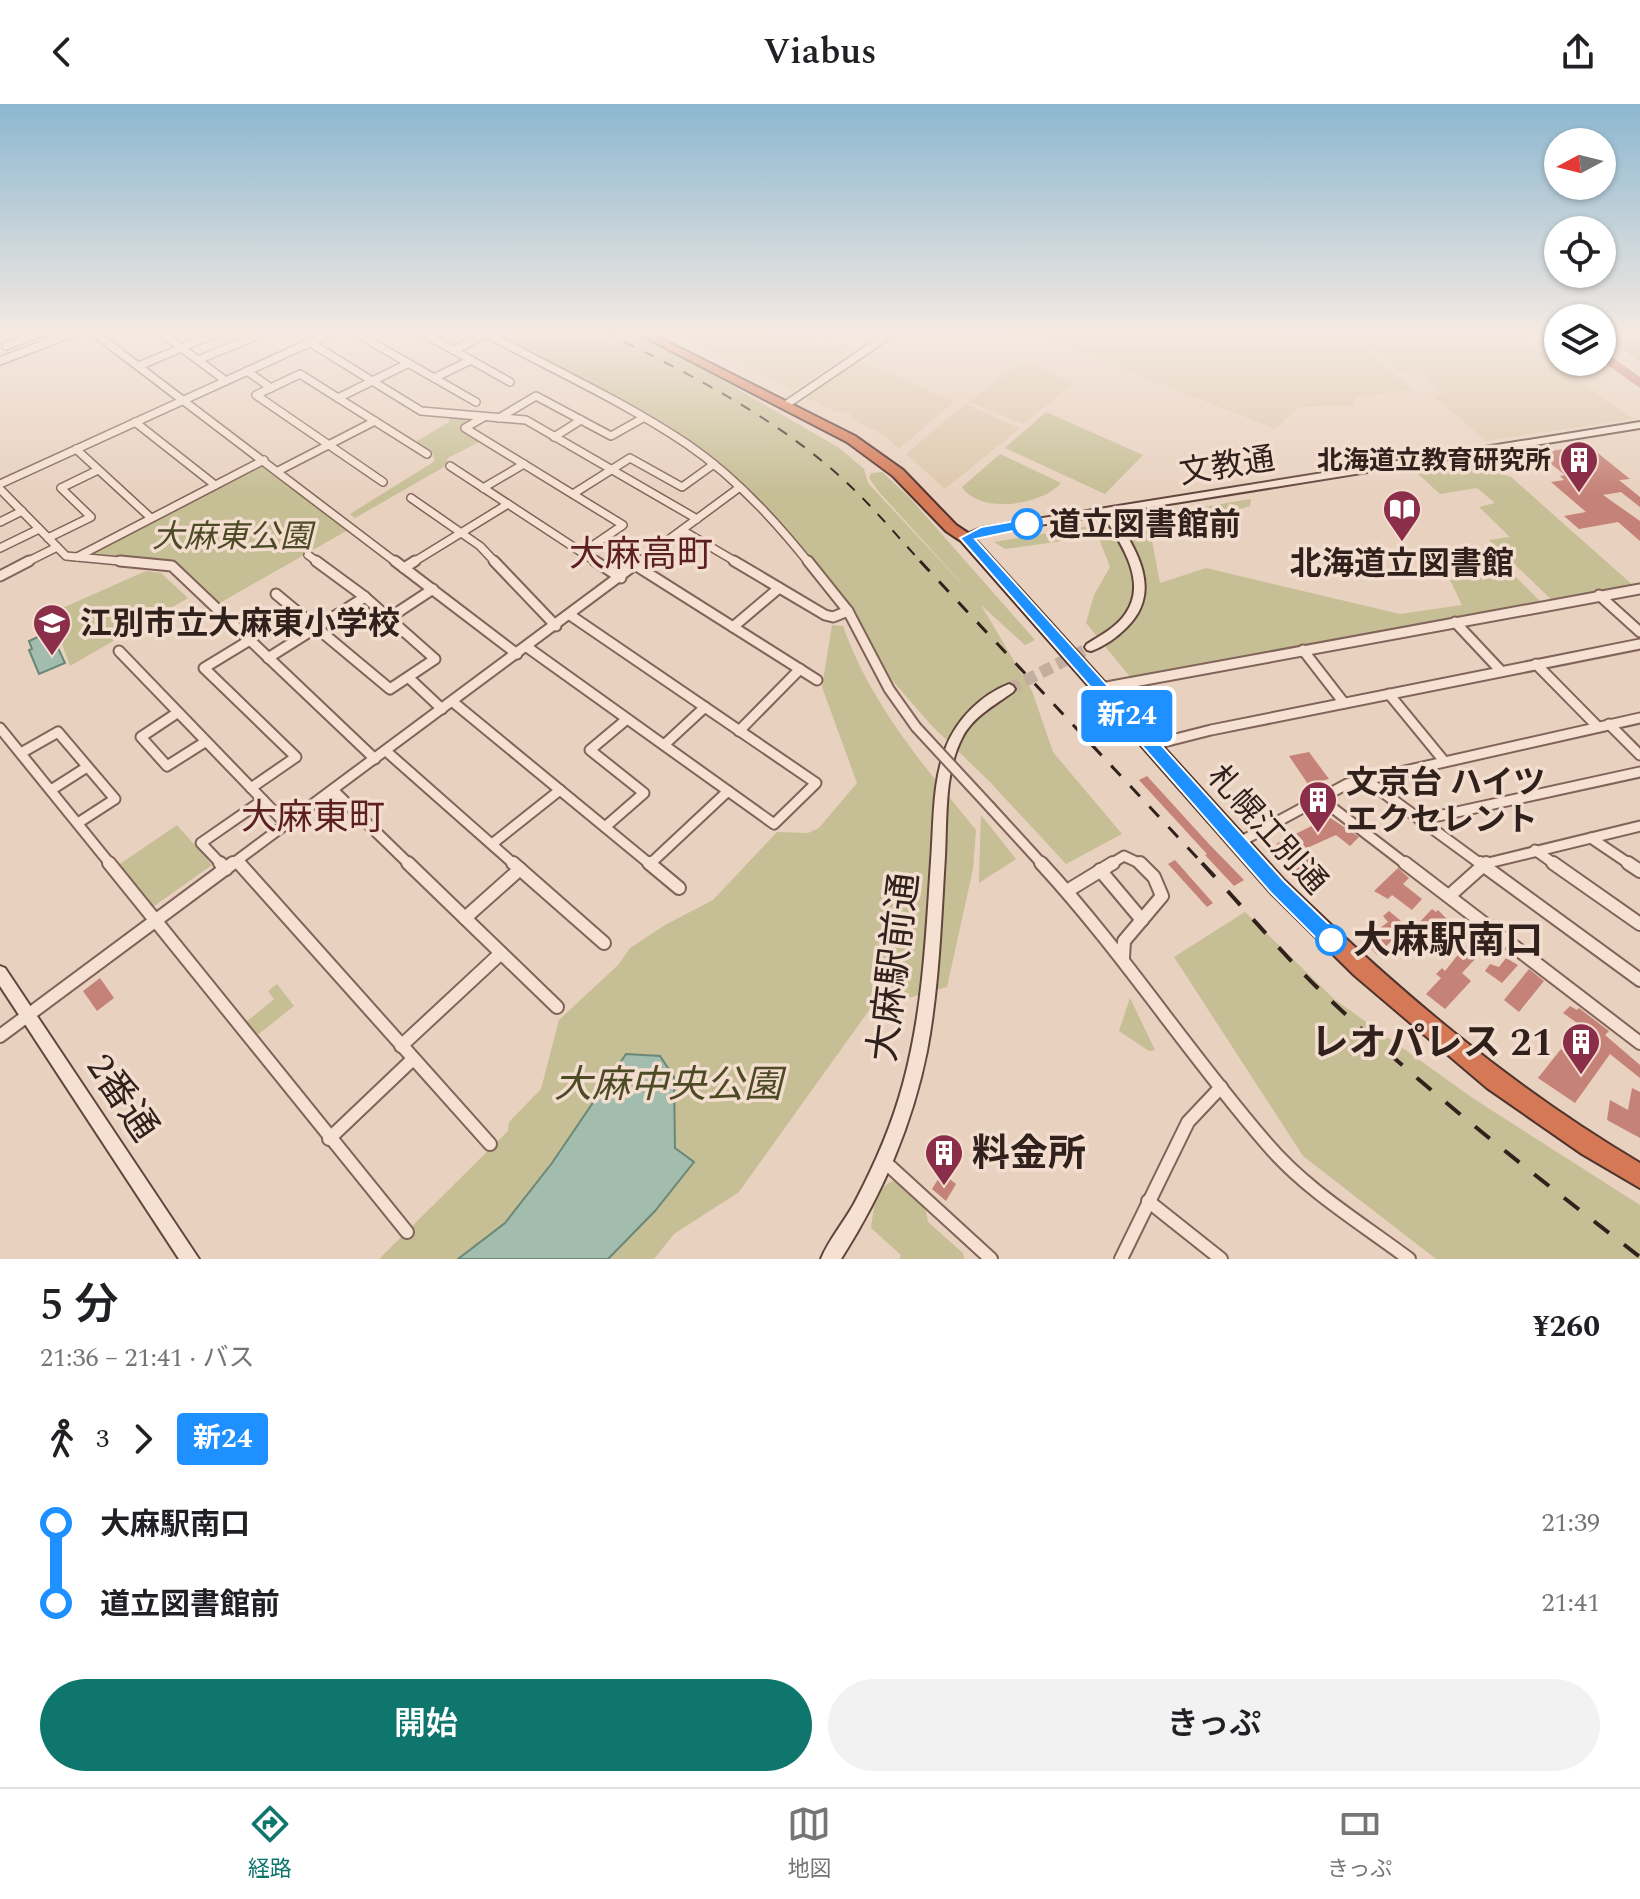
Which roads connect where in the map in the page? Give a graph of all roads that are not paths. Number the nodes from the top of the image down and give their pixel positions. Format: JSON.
{"nodes":[{"id":1,"x":166,"y":386,"type":"edge"},
{"id":2,"x":215,"y":386,"type":"edge"},
{"id":3,"x":268,"y":386,"type":"edge"},
{"id":4,"x":275,"y":386,"type":"edge"},
{"id":5,"x":319,"y":386,"type":"edge"},
{"id":6,"x":362,"y":386,"type":"edge"},
{"id":7,"x":380,"y":386,"type":"edge"},
{"id":8,"x":448,"y":386,"type":"edge"},
{"id":9,"x":583,"y":386,"type":"edge"},
{"id":10,"x":755,"y":386,"type":"edge"},
{"id":11,"x":757,"y":386,"type":"edge"},
{"id":12,"x":813,"y":386,"type":"edge"},
{"id":13,"x":271,"y":388,"type":"junction"},
{"id":14,"x":338,"y":398,"type":"junction"},
{"id":15,"x":185,"y":400,"type":"junction"},
{"id":16,"x":476,"y":402,"type":"dead end"},
{"id":17,"x":789,"y":402,"type":"junction"},
{"id":18,"x":485,"y":416,"type":"junction"},
{"id":19,"x":499,"y":418,"type":"junction"},
{"id":20,"x":643,"y":418,"type":"junction"},
{"id":21,"x":581,"y":420,"type":"junction"},
{"id":22,"x":375,"y":421,"type":"junction"},
{"id":23,"x":135,"y":422,"type":"junction"},
{"id":24,"x":1640,"y":425,"type":"edge"},
{"id":25,"x":554,"y":437,"type":"junction"},
{"id":26,"x":328,"y":445,"type":"junction"},
{"id":27,"x":76,"y":449,"type":"junction"},
{"id":28,"x":427,"y":454,"type":"dead end"},
{"id":29,"x":264,"y":460,"type":"junction"},
{"id":30,"x":524,"y":464,"type":"junction"},
{"id":31,"x":714,"y":464,"type":"junction"},
{"id":32,"x":450,"y":466,"type":"dead end"},
{"id":33,"x":98,"y":470,"type":"junction"},
{"id":34,"x":610,"y":470,"type":"junction"},
{"id":35,"x":278,"y":471,"type":"junction"},
{"id":36,"x":383,"y":482,"type":"dead end"},
{"id":37,"x":215,"y":485,"type":"junction"},
{"id":38,"x":0,"y":487,"type":"edge"},
{"id":39,"x":740,"y":487,"type":"junction"},
{"id":40,"x":483,"y":488,"type":"junction"},
{"id":41,"x":573,"y":494,"type":"junction"},
{"id":42,"x":411,"y":498,"type":"dead end"},
{"id":43,"x":508,"y":504,"type":"junction"},
{"id":44,"x":22,"y":511,"type":"junction"},
{"id":45,"x":1106,"y":511,"type":"junction"},
{"id":46,"x":151,"y":518,"type":"junction"},
{"id":47,"x":697,"y":519,"type":"junction"},
{"id":48,"x":0,"y":522,"type":"edge"},
{"id":49,"x":39,"y":529,"type":"junction"},
{"id":50,"x":682,"y":530,"type":"junction"},
{"id":51,"x":461,"y":533,"type":"junction"},
{"id":52,"x":48,"y":538,"type":"junction"},
{"id":53,"x":966,"y":538,"type":"junction"},
{"id":54,"x":57,"y":547,"type":"junction"},
{"id":55,"x":0,"y":548,"type":"edge"},
{"id":56,"x":582,"y":553,"type":"junction"},
{"id":57,"x":308,"y":555,"type":"dead end"},
{"id":58,"x":77,"y":557,"type":"junction"},
{"id":59,"x":635,"y":565,"type":"junction"},
{"id":60,"x":404,"y":568,"type":"junction"},
{"id":61,"x":0,"y":576,"type":"edge"},
{"id":62,"x":621,"y":578,"type":"junction"},
{"id":63,"x":779,"y":588,"type":"junction"},
{"id":64,"x":433,"y":589,"type":"junction"},
{"id":65,"x":1640,"y":589,"type":"edge"},
{"id":66,"x":276,"y":594,"type":"dead end"},
{"id":67,"x":1599,"y":595,"type":"junction"},
{"id":68,"x":365,"y":597,"type":"junction"},
{"id":69,"x":848,"y":611,"type":"junction"},
{"id":70,"x":570,"y":615,"type":"junction"},
{"id":71,"x":389,"y":618,"type":"junction"},
{"id":72,"x":1455,"y":622,"type":"junction"},
{"id":73,"x":556,"y":626,"type":"junction"},
{"id":74,"x":316,"y":627,"type":"junction"},
{"id":75,"x":733,"y":627,"type":"junction"},
{"id":76,"x":1640,"y":632,"type":"edge"},
{"id":77,"x":250,"y":640,"type":"junction"},
{"id":78,"x":1640,"y":644,"type":"edge"},
{"id":79,"x":527,"y":647,"type":"junction"},
{"id":80,"x":1091,"y":647,"type":"tunnel mouth"},
{"id":81,"x":1303,"y":650,"type":"junction"},
{"id":82,"x":119,"y":651,"type":"dead end"},
{"id":83,"x":517,"y":654,"type":"junction"},
{"id":84,"x":268,"y":658,"type":"junction"},
{"id":85,"x":1536,"y":664,"type":"junction"},
{"id":86,"x":800,"y":669,"type":"junction"},
{"id":87,"x":1501,"y":671,"type":"junction"},
{"id":88,"x":409,"y":678,"type":"junction"},
{"id":89,"x":817,"y":680,"type":"dead end"},
{"id":90,"x":1101,"y":688,"type":"junction"},
{"id":91,"x":1009,"y":689,"type":"tunnel mouth"},
{"id":92,"x":1389,"y":694,"type":"junction"},
{"id":93,"x":453,"y":702,"type":"junction"},
{"id":94,"x":1344,"y":703,"type":"junction"},
{"id":95,"x":705,"y":707,"type":"junction"},
{"id":96,"x":442,"y":709,"type":"junction"},
{"id":97,"x":177,"y":713,"type":"junction"},
{"id":98,"x":1640,"y":718,"type":"edge"},
{"id":99,"x":627,"y":719,"type":"junction"},
{"id":100,"x":1604,"y":725,"type":"junction"},
{"id":101,"x":0,"y":728,"type":"edge"},
{"id":102,"x":739,"y":731,"type":"junction"},
{"id":103,"x":205,"y":742,"type":"junction"},
{"id":104,"x":664,"y":745,"type":"junction"},
{"id":105,"x":1152,"y":745,"type":"junction"},
{"id":106,"x":386,"y":751,"type":"junction"},
{"id":107,"x":21,"y":753,"type":"junction"},
{"id":108,"x":1640,"y":755,"type":"edge"},
{"id":109,"x":375,"y":759,"type":"junction"},
{"id":110,"x":1444,"y":761,"type":"junction"},
{"id":111,"x":87,"y":767,"type":"junction"},
{"id":112,"x":1640,"y":772,"type":"edge"},
{"id":113,"x":1366,"y":780,"type":"junction"},
{"id":114,"x":251,"y":788,"type":"junction"},
{"id":115,"x":51,"y":790,"type":"junction"},
{"id":116,"x":333,"y":790,"type":"junction"},
{"id":117,"x":560,"y":790,"type":"junction"},
{"id":118,"x":728,"y":791,"type":"junction"},
{"id":119,"x":1321,"y":799,"type":"junction"},
{"id":120,"x":263,"y":800,"type":"junction"},
{"id":121,"x":1420,"y":820,"type":"junction"},
{"id":122,"x":78,"y":823,"type":"junction"},
{"id":123,"x":286,"y":824,"type":"junction"},
{"id":124,"x":1640,"y":826,"type":"edge"},
{"id":125,"x":605,"y":827,"type":"junction"},
{"id":126,"x":1591,"y":838,"type":"junction"},
{"id":127,"x":1238,"y":843,"type":"junction"},
{"id":128,"x":492,"y":844,"type":"junction"},
{"id":129,"x":1535,"y":850,"type":"junction"},
{"id":130,"x":650,"y":864,"type":"junction"},
{"id":131,"x":1481,"y":864,"type":"junction"},
{"id":132,"x":232,"y":865,"type":"junction"},
{"id":133,"x":520,"y":869,"type":"junction"},
{"id":134,"x":1100,"y":870,"type":"junction"},
{"id":135,"x":1640,"y":871,"type":"edge"},
{"id":136,"x":679,"y":888,"type":"dead end"},
{"id":137,"x":1067,"y":891,"type":"junction"},
{"id":138,"x":1449,"y":896,"type":"junction"},
{"id":139,"x":465,"y":918,"type":"junction"},
{"id":140,"x":1142,"y":920,"type":"junction"},
{"id":141,"x":155,"y":922,"type":"junction"},
{"id":142,"x":1640,"y":924,"type":"edge"},
{"id":143,"x":604,"y":943,"type":"dead end"},
{"id":144,"x":501,"y":953,"type":"junction"},
{"id":145,"x":1123,"y":958,"type":"junction"},
{"id":146,"x":0,"y":973,"type":"edge"},
{"id":147,"x":1640,"y":980,"type":"edge"},
{"id":148,"x":557,"y":1007,"type":"dead end"},
{"id":149,"x":28,"y":1015,"type":"junction"},
{"id":150,"x":0,"y":1036,"type":"edge"},
{"id":151,"x":1640,"y":1043,"type":"edge"},
{"id":152,"x":401,"y":1046,"type":"junction"},
{"id":153,"x":413,"y":1059,"type":"junction"},
{"id":154,"x":1221,"y":1087,"type":"junction"},
{"id":155,"x":329,"y":1139,"type":"junction"},
{"id":156,"x":490,"y":1144,"type":"dead end"},
{"id":157,"x":885,"y":1162,"type":"junction"},
{"id":158,"x":1640,"y":1176,"type":"edge"},
{"id":159,"x":1148,"y":1201,"type":"junction"},
{"id":160,"x":407,"y":1232,"type":"dead end"},
{"id":161,"x":190,"y":1259,"type":"edge"},
{"id":162,"x":830,"y":1259,"type":"edge"},
{"id":163,"x":991,"y":1259,"type":"edge"},
{"id":164,"x":1121,"y":1259,"type":"edge"},
{"id":165,"x":1221,"y":1259,"type":"edge"},
{"id":166,"x":1409,"y":1259,"type":"edge"}],
"edges":[{"from":1,"to":15,"type":"street"},
{"from":2,"to":15,"type":"street"},
{"from":3,"to":13,"type":"street"},
{"from":4,"to":13,"type":"street"},
{"from":5,"to":14,"type":"street"},
{"from":6,"to":14,"type":"street"},
{"from":7,"to":18,"type":"street"},
{"from":8,"to":16,"type":"street"},
{"from":9,"to":20,"type":"street"},
{"from":10,"to":17,"type":"highway","name":"札幌江別通"},
{"from":11,"to":17,"type":"highway","name":"札幌江別通"},
{"from":12,"to":17,"type":"street"},
{"from":13,"to":26,"type":"street"},
{"from":14,"to":22,"type":"street"},
{"from":15,"to":23,"type":"street"},
{"from":15,"to":29,"type":"street"},
{"from":17,"to":53,"type":"highway","name":"札幌江別通"},
{"from":18,"to":19,"type":"street"},
{"from":18,"to":30,"type":"street"},
{"from":19,"to":21,"type":"street"},
{"from":19,"to":25,"type":"street"},
{"from":20,"to":21,"type":"street"},
{"from":20,"to":31,"type":"street"},
{"from":21,"to":25,"type":"street"},
{"from":22,"to":26,"type":"street"},
{"from":22,"to":28,"type":"street"},
{"from":23,"to":27,"type":"street"},
{"from":23,"to":37,"type":"street"},
{"from":24,"to":45,"type":"street","name":"文教通"},
{"from":25,"to":34,"type":"street"},
{"from":26,"to":35,"type":"street"},
{"from":26,"to":36,"type":"street"},
{"from":27,"to":33,"type":"street"},
{"from":27,"to":38,"type":"street"},
{"from":29,"to":35,"type":"street"},
{"from":29,"to":37,"type":"street"},
{"from":30,"to":40,"type":"street"},
{"from":30,"to":41,"type":"street"},
{"from":31,"to":34,"type":"street"},
{"from":31,"to":39,"type":"street"},
{"from":32,"to":40,"type":"street"},
{"from":33,"to":46,"type":"street"},
{"from":33,"to":52,"type":"street"},
{"from":34,"to":41,"type":"street"},
{"from":34,"to":47,"type":"street"},
{"from":35,"to":60,"type":"street"},
{"from":37,"to":46,"type":"street"},
{"from":38,"to":44,"type":"street"},
{"from":39,"to":47,"type":"street"},
{"from":39,"to":69,"type":"street"},
{"from":40,"to":43,"type":"street"},
{"from":41,"to":56,"type":"street"},
{"from":42,"to":51,"type":"street"},
{"from":43,"to":51,"type":"street"},
{"from":43,"to":56,"type":"street"},
{"from":44,"to":48,"type":"street"},
{"from":44,"to":49,"type":"street"},
{"from":45,"to":53,"type":"street"},
{"from":45,"to":80,"type":"street"},
{"from":46,"to":58,"type":"street"},
{"from":47,"to":50,"type":"street"},
{"from":49,"to":52,"type":"street"},
{"from":49,"to":55,"type":"street"},
{"from":50,"to":59,"type":"street"},
{"from":50,"to":63,"type":"street"},
{"from":51,"to":60,"type":"street"},
{"from":51,"to":73,"type":"street"},
{"from":52,"to":54,"type":"street"},
{"from":53,"to":90,"type":"highway","name":"札幌江別通"},
{"from":54,"to":58,"type":"street"},
{"from":54,"to":61,"type":"street"},
{"from":56,"to":62,"type":"street"},
{"from":57,"to":68,"type":"street"},
{"from":58,"to":77,"type":"street"},
{"from":59,"to":62,"type":"street"},
{"from":59,"to":75,"type":"street"},
{"from":60,"to":64,"type":"street"},
{"from":62,"to":70,"type":"street"},
{"from":63,"to":69,"type":"street"},
{"from":63,"to":75,"type":"street"},
{"from":64,"to":71,"type":"street"},
{"from":64,"to":83,"type":"street"},
{"from":65,"to":67,"type":"street"},
{"from":66,"to":74,"type":"street"},
{"from":67,"to":72,"type":"street"},
{"from":67,"to":76,"type":"street"},
{"from":68,"to":71,"type":"street"},
{"from":68,"to":74,"type":"street"},
{"from":69,"to":137,"type":"street","bridge":true},
{"from":70,"to":73,"type":"street"},
{"from":70,"to":95,"type":"street"},
{"from":71,"to":88,"type":"street"},
{"from":72,"to":81,"type":"street"},
{"from":72,"to":87,"type":"street"},
{"from":73,"to":79,"type":"street"},
{"from":74,"to":84,"type":"street"},
{"from":74,"to":88,"type":"street"},
{"from":75,"to":86,"type":"street"},
{"from":77,"to":84,"type":"street"},
{"from":77,"to":114,"type":"street"},
{"from":78,"to":85,"type":"street"},
{"from":79,"to":83,"type":"street"},
{"from":79,"to":99,"type":"street"},
{"from":81,"to":90,"type":"street"},
{"from":81,"to":94,"type":"street"},
{"from":82,"to":97,"type":"street"},
{"from":83,"to":93,"type":"street"},
{"from":84,"to":109,"type":"street"},
{"from":85,"to":87,"type":"street"},
{"from":85,"to":100,"type":"street"},
{"from":86,"to":89,"type":"street"},
{"from":86,"to":102,"type":"street"},
{"from":87,"to":92,"type":"street"},
{"from":88,"to":96,"type":"street"},
{"from":90,"to":105,"type":"highway","name":"札幌江別通"},
{"from":91,"to":157,"type":"street","name":"大麻駅前通"},
{"from":92,"to":94,"type":"street"},
{"from":92,"to":110,"type":"street"},
{"from":93,"to":96,"type":"street"},
{"from":93,"to":117,"type":"street"},
{"from":94,"to":105,"type":"street"},
{"from":95,"to":102,"type":"street"},
{"from":95,"to":104,"type":"street"},
{"from":96,"to":106,"type":"street"},
{"from":97,"to":103,"type":"street"},
{"from":97,"to":103,"type":"street"},
{"from":98,"to":100,"type":"street"},
{"from":99,"to":104,"type":"street"},
{"from":99,"to":125,"type":"street"},
{"from":100,"to":108,"type":"street"},
{"from":100,"to":110,"type":"street"},
{"from":101,"to":107,"type":"street"},
{"from":102,"to":118,"type":"street"},
{"from":103,"to":114,"type":"street"},
{"from":104,"to":118,"type":"street"},
{"from":105,"to":127,"type":"highway","name":"札幌江別通"},
{"from":106,"to":109,"type":"street"},
{"from":106,"to":128,"type":"street"},
{"from":107,"to":111,"type":"street"},
{"from":107,"to":115,"type":"street"},
{"from":109,"to":116,"type":"street"},
{"from":110,"to":113,"type":"street"},
{"from":111,"to":115,"type":"street"},
{"from":111,"to":122,"type":"street"},
{"from":112,"to":121,"type":"street"},
{"from":113,"to":119,"type":"street"},
{"from":113,"to":121,"type":"street"},
{"from":114,"to":120,"type":"street"},
{"from":115,"to":122,"type":"street"},
{"from":116,"to":123,"type":"street"},
{"from":116,"to":139,"type":"street"},
{"from":117,"to":125,"type":"street"},
{"from":117,"to":128,"type":"street"},
{"from":118,"to":130,"type":"street"},
{"from":119,"to":127,"type":"street"},
{"from":119,"to":138,"type":"street"},
{"from":120,"to":123,"type":"street"},
{"from":120,"to":132,"type":"street"},
{"from":121,"to":131,"type":"street"},
{"from":122,"to":141,"type":"street"},
{"from":123,"to":132,"type":"street"},
{"from":124,"to":126,"type":"street"},
{"from":125,"to":130,"type":"street"},
{"from":126,"to":129,"type":"street"},
{"from":126,"to":135,"type":"street"},
{"from":127,"to":158,"type":"highway","name":"札幌江別通"},
{"from":128,"to":133,"type":"street"},
{"from":129,"to":131,"type":"street"},
{"from":129,"to":142,"type":"street"},
{"from":130,"to":136,"type":"street"},
{"from":131,"to":138,"type":"street"},
{"from":131,"to":147,"type":"street"},
{"from":132,"to":141,"type":"street"},
{"from":132,"to":152,"type":"street"},
{"from":133,"to":139,"type":"street"},
{"from":133,"to":143,"type":"street"},
{"from":134,"to":137,"type":"street"},
{"from":134,"to":140,"type":"street"},
{"from":134,"to":140,"type":"street"},
{"from":137,"to":145,"type":"street"},
{"from":138,"to":151,"type":"street"},
{"from":139,"to":144,"type":"street"},
{"from":140,"to":145,"type":"street"},
{"from":141,"to":149,"type":"street"},
{"from":141,"to":155,"type":"street"},
{"from":144,"to":148,"type":"street"},
{"from":144,"to":152,"type":"street"},
{"from":145,"to":154,"type":"street"},
{"from":146,"to":149,"type":"street","name":"2番通"},
{"from":149,"to":150,"type":"street"},
{"from":149,"to":161,"type":"street","name":"2番通"},
{"from":152,"to":153,"type":"street"},
{"from":153,"to":155,"type":"street"},
{"from":153,"to":156,"type":"street"},
{"from":154,"to":159,"type":"street"},
{"from":154,"to":166,"type":"street"},
{"from":155,"to":160,"type":"street"},
{"from":157,"to":162,"type":"street","name":"大麻駅前通"},
{"from":157,"to":163,"type":"street"},
{"from":159,"to":164,"type":"street"},
{"from":159,"to":165,"type":"street"}]}
